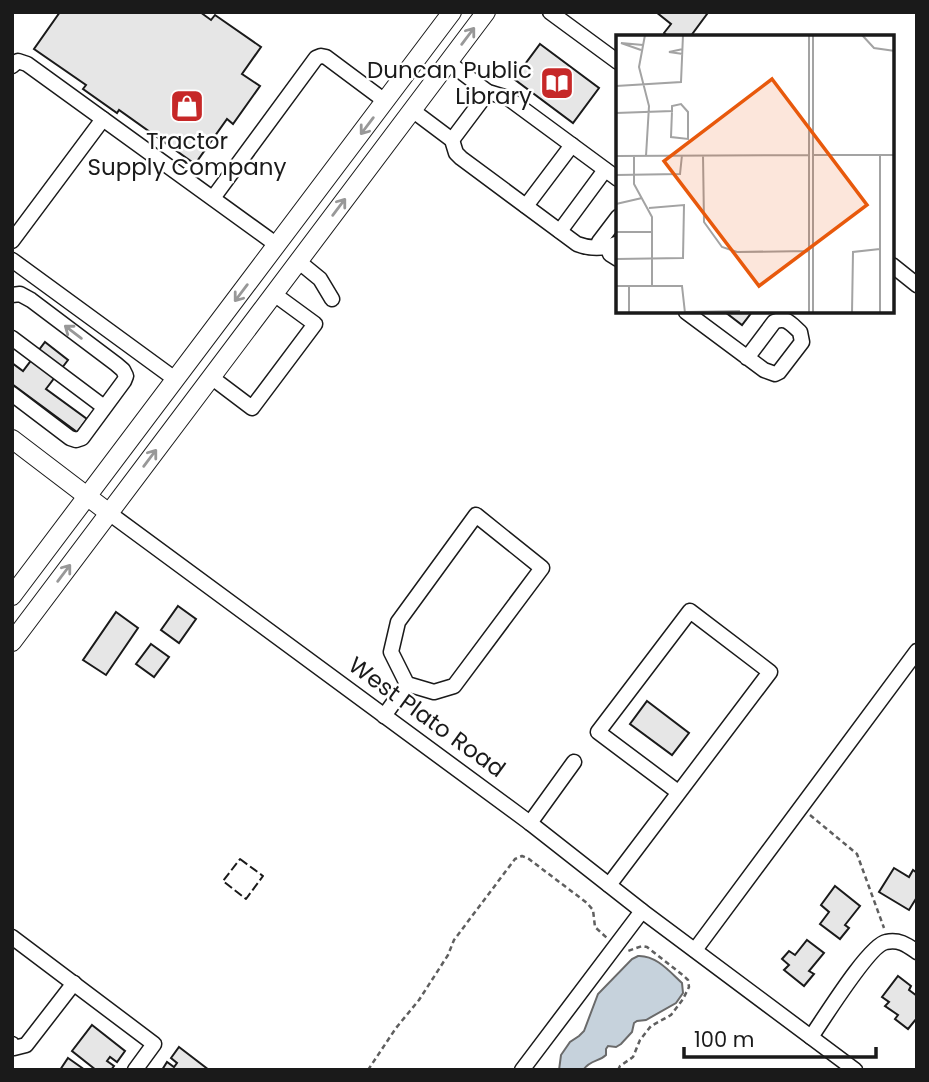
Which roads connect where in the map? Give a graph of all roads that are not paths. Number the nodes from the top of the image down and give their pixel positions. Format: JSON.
{"nodes":[{"id":1,"x":452,"y":12,"type":"edge"},
{"id":2,"x":486,"y":12,"type":"edge"},
{"id":3,"x":550,"y":12,"type":"edge"},
{"id":4,"x":616,"y":61,"type":"edge"},
{"id":5,"x":448,"y":62,"type":"junction"},
{"id":6,"x":12,"y":66,"type":"edge"},
{"id":7,"x":488,"y":92,"type":"junction"},
{"id":8,"x":385,"y":101,"type":"junction"},
{"id":9,"x":412,"y":110,"type":"junction"},
{"id":10,"x":103,"y":119,"type":"junction"},
{"id":11,"x":452,"y":140,"type":"junction"},
{"id":12,"x":572,"y":145,"type":"junction"},
{"id":13,"x":604,"y":170,"type":"junction"},
{"id":14,"x":616,"y":178,"type":"edge"},
{"id":15,"x":213,"y":198,"type":"junction"},
{"id":16,"x":526,"y":206,"type":"junction"},
{"id":17,"x":616,"y":220,"type":"edge"},
{"id":18,"x":559,"y":231,"type":"junction"},
{"id":19,"x":12,"y":241,"type":"edge"},
{"id":20,"x":277,"y":245,"type":"junction"},
{"id":21,"x":608,"y":246,"type":"edge"},
{"id":22,"x":12,"y":260,"type":"edge"},
{"id":23,"x":298,"y":261,"type":"junction"},
{"id":24,"x":894,"y":267,"type":"edge"},
{"id":25,"x":43,"y":283,"type":"junction"},
{"id":26,"x":917,"y":285,"type":"edge"},
{"id":27,"x":274,"y":293,"type":"junction"},
{"id":28,"x":12,"y":295,"type":"edge"},
{"id":29,"x":332,"y":299,"type":"dead end"},
{"id":30,"x":31,"y":300,"type":"junction"},
{"id":31,"x":687,"y":313,"type":"edge"},
{"id":32,"x":12,"y":338,"type":"edge"},
{"id":33,"x":130,"y":346,"type":"junction"},
{"id":34,"x":747,"y":358,"type":"dead end"},
{"id":35,"x":116,"y":364,"type":"junction"},
{"id":36,"x":211,"y":377,"type":"junction"},
{"id":37,"x":175,"y":379,"type":"junction"},
{"id":38,"x":17,"y":398,"type":"edge"},
{"id":39,"x":104,"y":407,"type":"junction"},
{"id":40,"x":12,"y":414,"type":"edge"},
{"id":41,"x":12,"y":439,"type":"edge"},
{"id":42,"x":87,"y":496,"type":"junction"},
{"id":43,"x":109,"y":513,"type":"junction"},
{"id":44,"x":12,"y":596,"type":"edge"},
{"id":45,"x":12,"y":642,"type":"edge"},
{"id":46,"x":917,"y":651,"type":"edge"},
{"id":47,"x":407,"y":684,"type":"junction"},
{"id":48,"x":384,"y":716,"type":"junction"},
{"id":49,"x":574,"y":762,"type":"dead end"},
{"id":50,"x":678,"y":792,"type":"junction"},
{"id":51,"x":530,"y":824,"type":"junction"},
{"id":52,"x":609,"y":885,"type":"junction"},
{"id":53,"x":642,"y":911,"type":"junction"},
{"id":54,"x":12,"y":937,"type":"edge"},
{"id":55,"x":695,"y":950,"type":"junction"},
{"id":56,"x":917,"y":952,"type":"edge"},
{"id":57,"x":74,"y":983,"type":"junction"},
{"id":58,"x":811,"y":1037,"type":"junction"},
{"id":59,"x":13,"y":1047,"type":"edge"},
{"id":60,"x":135,"y":1070,"type":"edge"},
{"id":61,"x":522,"y":1070,"type":"edge"},
{"id":62,"x":855,"y":1070,"type":"edge"}],
"edges":[{"from":1,"to":8,"type":"main road"},
{"from":5,"to":2,"type":"main road","one_way":true},
{"from":3,"to":4,"type":"street"},
{"from":5,"to":7,"type":"street"},
{"from":5,"to":9,"type":"main road"},
{"from":6,"to":10,"type":"street"},
{"from":7,"to":11,"type":"street"},
{"from":7,"to":12,"type":"street"},
{"from":8,"to":15,"type":"street"},
{"from":8,"to":20,"type":"main road","one_way":true},
{"from":9,"to":11,"type":"street"},
{"from":23,"to":9,"type":"main road","one_way":true},
{"from":10,"to":15,"type":"street"},
{"from":10,"to":19,"type":"street"},
{"from":11,"to":16,"type":"street"},
{"from":12,"to":13,"type":"street"},
{"from":12,"to":16,"type":"street"},
{"from":13,"to":14,"type":"street"},
{"from":13,"to":18,"type":"street"},
{"from":15,"to":20,"type":"street"},
{"from":16,"to":18,"type":"street"},
{"from":17,"to":21,"type":"street"},
{"from":18,"to":21,"type":"street"},
{"from":20,"to":23,"type":"main road"},
{"from":20,"to":37,"type":"main road","one_way":true},
{"from":22,"to":25,"type":"street"},
{"from":23,"to":27,"type":"main road"},
{"from":23,"to":29,"type":"street"},
{"from":24,"to":26,"type":"street"},
{"from":25,"to":30,"type":"street"},
{"from":25,"to":33,"type":"street"},
{"from":27,"to":36,"type":"main road"},
{"from":27,"to":36,"type":"street"},
{"from":28,"to":30,"type":"street"},
{"from":35,"to":30,"type":"street","one_way":true},
{"from":31,"to":34,"type":"street"},
{"from":32,"to":39,"type":"street"},
{"from":33,"to":35,"type":"street"},
{"from":33,"to":37,"type":"street"},
{"from":35,"to":39,"type":"street"},
{"from":43,"to":36,"type":"main road","one_way":true},
{"from":37,"to":42,"type":"main road"},
{"from":38,"to":39,"type":"street"},
{"from":38,"to":40,"type":"street"},
{"from":41,"to":42,"type":"main road","name":"West Plato Road"},
{"from":42,"to":43,"type":"main road","name":"West Plato Road"},
{"from":42,"to":44,"type":"main road"},
{"from":45,"to":43,"type":"main road","one_way":true},
{"from":43,"to":48,"type":"street","name":"West Plato Road"},
{"from":46,"to":55,"type":"street"},
{"from":47,"to":47,"type":"street"},
{"from":47,"to":48,"type":"street"},
{"from":48,"to":51,"type":"street","name":"West Plato Road"},
{"from":49,"to":51,"type":"street"},
{"from":50,"to":50,"type":"street"},
{"from":50,"to":52,"type":"street"},
{"from":51,"to":52,"type":"street","name":"West Plato Road"},
{"from":52,"to":53,"type":"street","name":"West Plato Road"},
{"from":53,"to":55,"type":"street","name":"West Plato Road"},
{"from":53,"to":61,"type":"street"},
{"from":54,"to":57,"type":"street"},
{"from":55,"to":58,"type":"street","name":"West Plato Road"},
{"from":56,"to":58,"type":"street"},
{"from":57,"to":59,"type":"street"},
{"from":57,"to":60,"type":"street"},
{"from":58,"to":62,"type":"street","name":"West Plato Road"}]}
